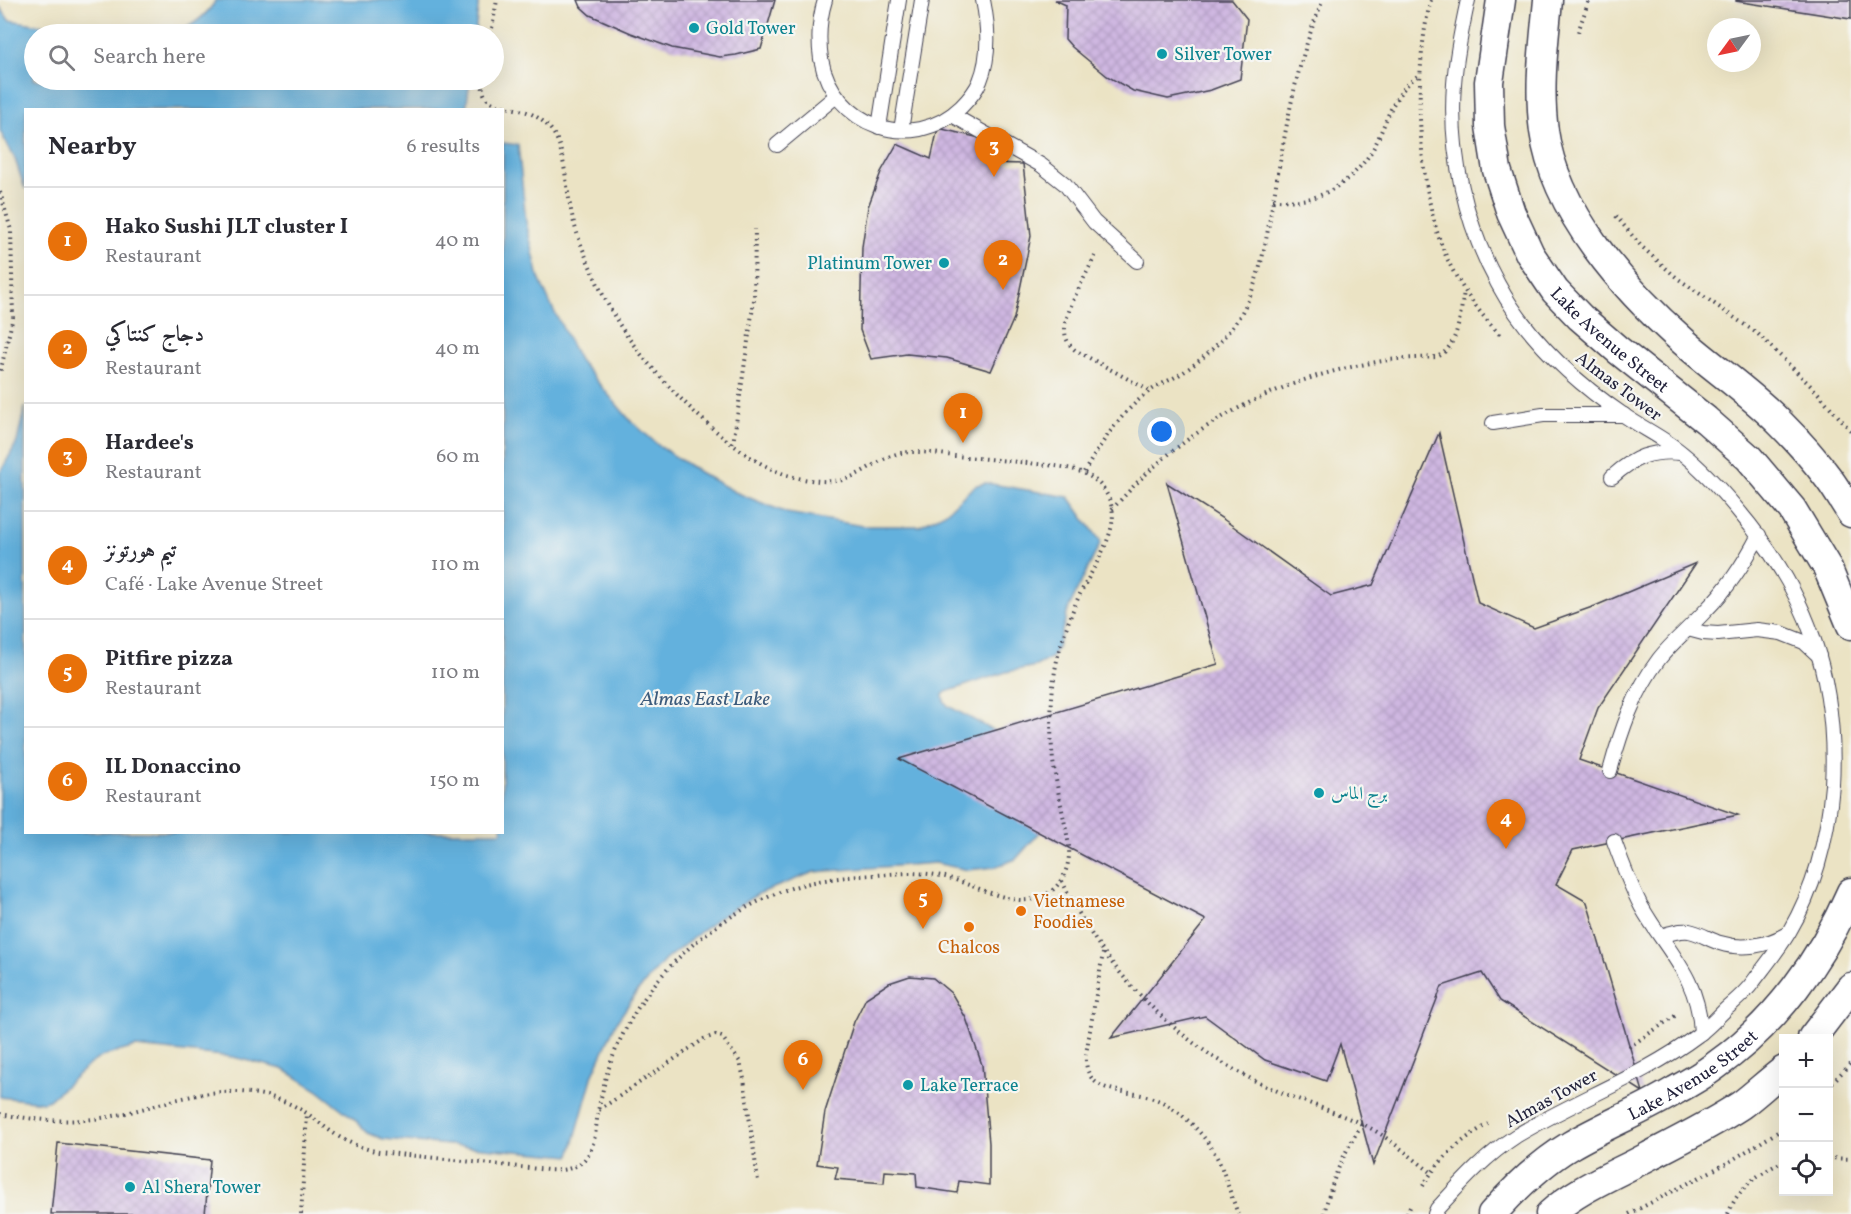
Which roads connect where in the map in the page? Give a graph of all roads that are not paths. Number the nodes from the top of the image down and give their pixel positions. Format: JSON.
{"nodes":[{"id":1,"x":825,"y":0,"type":"edge"},
{"id":2,"x":899,"y":0,"type":"edge"},
{"id":3,"x":922,"y":0,"type":"edge"},
{"id":4,"x":983,"y":0,"type":"edge"},
{"id":5,"x":1468,"y":0,"type":"edge"},
{"id":6,"x":1501,"y":0,"type":"edge"},
{"id":7,"x":1548,"y":0,"type":"edge"},
{"id":8,"x":836,"y":96,"type":"junction"},
{"id":9,"x":952,"y":115,"type":"junction"},
{"id":10,"x":879,"y":127,"type":"junction"},
{"id":11,"x":901,"y":130,"type":"junction"},
{"id":12,"x":777,"y":145,"type":"dead end"},
{"id":13,"x":1137,"y":261,"type":"dead end"},
{"id":14,"x":1624,"y":415,"type":"junction"},
{"id":15,"x":1492,"y":423,"type":"dead end"},
{"id":16,"x":1682,"y":453,"type":"junction"},
{"id":17,"x":1612,"y":477,"type":"dead end"},
{"id":18,"x":1851,"y":513,"type":"edge"},
{"id":19,"x":1759,"y":535,"type":"junction"},
{"id":20,"x":1851,"y":624,"type":"edge"},
{"id":21,"x":1688,"y":628,"type":"junction"},
{"id":22,"x":1820,"y":657,"type":"junction"},
{"id":23,"x":1610,"y":771,"type":"dead end"},
{"id":24,"x":1614,"y":841,"type":"dead end"},
{"id":25,"x":1851,"y":892,"type":"edge"},
{"id":26,"x":1789,"y":932,"type":"junction"},
{"id":27,"x":1661,"y":936,"type":"junction"},
{"id":28,"x":1851,"y":987,"type":"edge"},
{"id":29,"x":1701,"y":1033,"type":"junction"},
{"id":30,"x":1816,"y":1034,"type":"edge"},
{"id":31,"x":1779,"y":1074,"type":"edge"},
{"id":32,"x":1435,"y":1214,"type":"edge"},
{"id":33,"x":1492,"y":1214,"type":"edge"},
{"id":34,"x":1550,"y":1214,"type":"edge"}],
"edges":[{"from":1,"to":8,"type":"lane"},
{"from":2,"to":10,"type":"lane"},
{"from":3,"to":11,"type":"lane"},
{"from":4,"to":9,"type":"lane"},
{"from":5,"to":14,"type":"lane","name":"Almas Tower"},
{"from":6,"to":20,"type":"street","name":"Lake Avenue Street"},
{"from":7,"to":18,"type":"street"},
{"from":8,"to":10,"type":"lane"},
{"from":8,"to":12,"type":"lane"},
{"from":9,"to":11,"type":"lane"},
{"from":9,"to":13,"type":"lane"},
{"from":10,"to":11,"type":"lane"},
{"from":14,"to":15,"type":"lane"},
{"from":14,"to":16,"type":"lane","name":"Almas Tower"},
{"from":16,"to":17,"type":"lane"},
{"from":16,"to":19,"type":"lane","name":"Almas Tower"},
{"from":19,"to":21,"type":"lane"},
{"from":19,"to":22,"type":"lane","name":"Almas Tower"},
{"from":21,"to":22,"type":"lane"},
{"from":21,"to":23,"type":"lane"},
{"from":22,"to":26,"type":"lane","name":"Almas Tower"},
{"from":24,"to":27,"type":"lane"},
{"from":25,"to":33,"type":"street","name":"Lake Avenue Street"},
{"from":26,"to":27,"type":"lane"},
{"from":26,"to":29,"type":"lane","name":"Almas Tower"},
{"from":27,"to":29,"type":"lane"},
{"from":28,"to":30,"type":"street"},
{"from":29,"to":32,"type":"lane","name":"Almas Tower"},
{"from":31,"to":34,"type":"street"}]}
